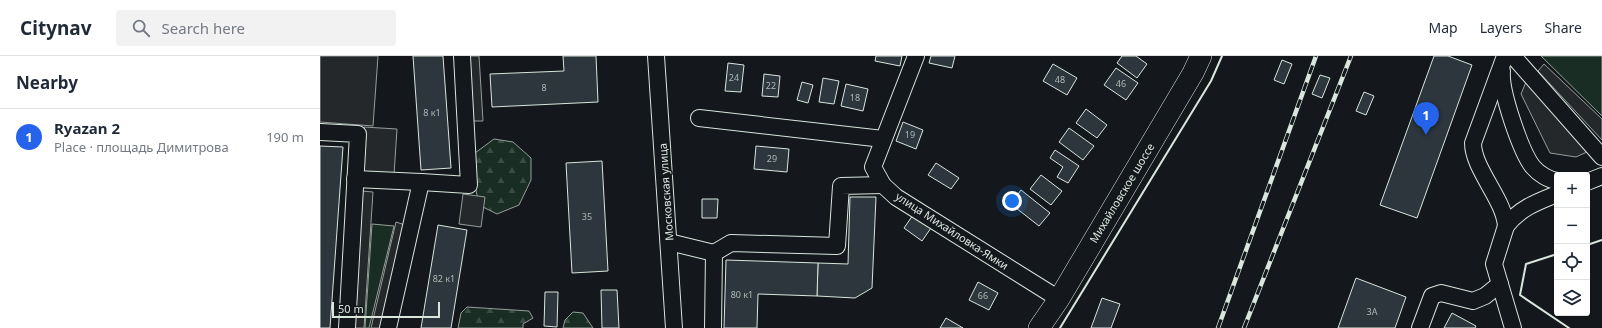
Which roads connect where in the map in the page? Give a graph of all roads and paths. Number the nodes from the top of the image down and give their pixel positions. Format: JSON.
{"nodes":[{"id":1,"x":462,"y":56,"type":"edge"},
{"id":2,"x":656,"y":56,"type":"edge"},
{"id":3,"x":916,"y":56,"type":"edge"},
{"id":4,"x":1201,"y":56,"type":"edge"},
{"id":5,"x":1507,"y":59,"type":"edge"},
{"id":6,"x":699,"y":118,"type":"dead end"},
{"id":7,"x":320,"y":132,"type":"edge"},
{"id":8,"x":883,"y":139,"type":"junction"},
{"id":9,"x":1602,"y":157,"type":"edge"},
{"id":10,"x":1602,"y":176,"type":"edge"},
{"id":11,"x":355,"y":178,"type":"junction"},
{"id":12,"x":1554,"y":180,"type":"edge"},
{"id":13,"x":1590,"y":181,"type":"edge"},
{"id":14,"x":421,"y":182,"type":"junction"},
{"id":15,"x":883,"y":185,"type":"junction"},
{"id":16,"x":1554,"y":195,"type":"edge"},
{"id":17,"x":1506,"y":226,"type":"junction"},
{"id":18,"x":669,"y":242,"type":"junction"},
{"id":19,"x":714,"y":253,"type":"junction"},
{"id":20,"x":1500,"y":284,"type":"junction"},
{"id":21,"x":1059,"y":299,"type":"junction"},
{"id":22,"x":347,"y":328,"type":"edge"},
{"id":23,"x":388,"y":328,"type":"edge"},
{"id":24,"x":674,"y":328,"type":"edge"},
{"id":25,"x":713,"y":328,"type":"edge"},
{"id":26,"x":1040,"y":328,"type":"edge"},
{"id":27,"x":1420,"y":328,"type":"edge"},
{"id":28,"x":1513,"y":328,"type":"edge"}],
"edges":[{"from":1,"to":14,"type":"street"},
{"from":2,"to":18,"type":"street","name":"Московская улица"},
{"from":3,"to":8,"type":"street","name":"улица Михайловка-Ямки"},
{"from":4,"to":21,"type":"main road","name":"Михайловское шоссе"},
{"from":5,"to":9,"type":"street"},
{"from":5,"to":12,"type":"street"},
{"from":5,"to":17,"type":"street"},
{"from":6,"to":8,"type":"street"},
{"from":7,"to":11,"type":"street"},
{"from":8,"to":15,"type":"street","name":"улица Михайловка-Ямки"},
{"from":10,"to":13,"type":"street"},
{"from":11,"to":14,"type":"street"},
{"from":11,"to":22,"type":"street"},
{"from":14,"to":23,"type":"street"},
{"from":15,"to":19,"type":"street"},
{"from":15,"to":21,"type":"street","name":"улица Михайловка-Ямки"},
{"from":16,"to":17,"type":"street"},
{"from":17,"to":20,"type":"street"},
{"from":18,"to":19,"type":"street"},
{"from":18,"to":24,"type":"street","name":"Московская улица"},
{"from":19,"to":25,"type":"street"},
{"from":20,"to":27,"type":"street"},
{"from":20,"to":28,"type":"street"},
{"from":21,"to":26,"type":"main road","name":"Михайловское шоссе"}]}
